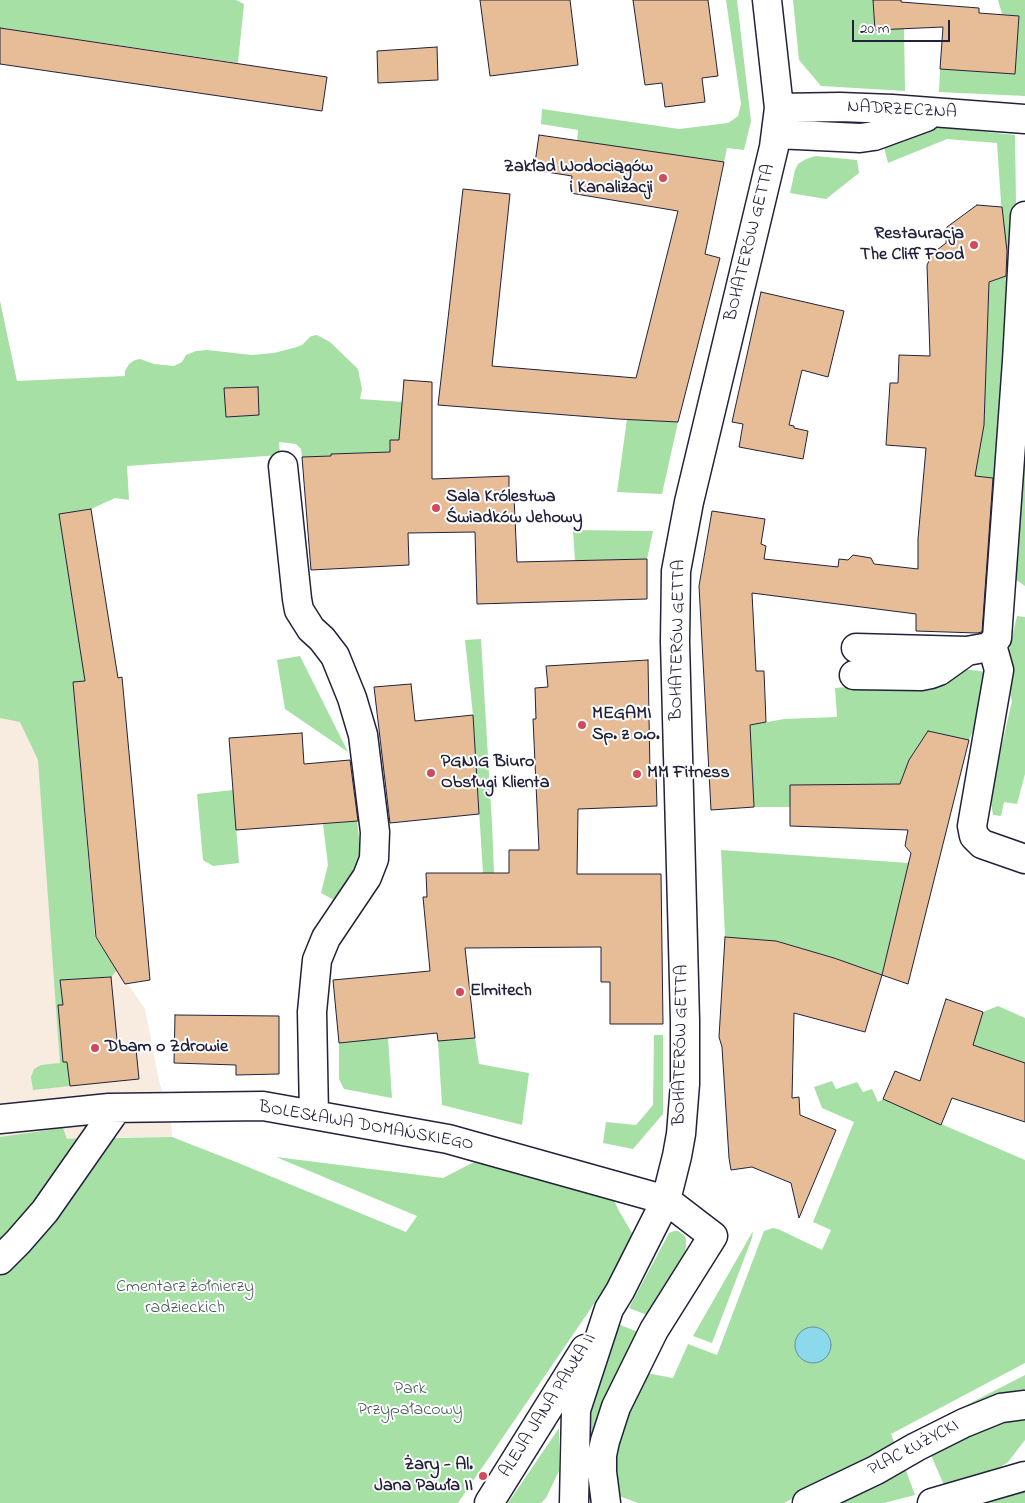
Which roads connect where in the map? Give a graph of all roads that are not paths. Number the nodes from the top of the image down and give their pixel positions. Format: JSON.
{"nodes":[{"id":1,"x":767,"y":0,"type":"edge"},
{"id":2,"x":1025,"y":119,"type":"edge"},
{"id":3,"x":777,"y":121,"type":"junction"},
{"id":4,"x":1025,"y":216,"type":"edge"},
{"id":5,"x":283,"y":466,"type":"dead end"},
{"id":6,"x":856,"y":648,"type":"dead end"},
{"id":7,"x":980,"y":648,"type":"junction"},
{"id":8,"x":854,"y":675,"type":"dead end"},
{"id":9,"x":1025,"y":858,"type":"edge"},
{"id":10,"x":116,"y":1108,"type":"junction"},
{"id":11,"x":314,"y":1115,"type":"junction"},
{"id":12,"x":0,"y":1120,"type":"edge"},
{"id":13,"x":666,"y":1200,"type":"junction"},
{"id":14,"x":0,"y":1260,"type":"edge"},
{"id":15,"x":609,"y":1309,"type":"junction"},
{"id":16,"x":1025,"y":1405,"type":"edge"},
{"id":17,"x":1025,"y":1476,"type":"edge"},
{"id":18,"x":489,"y":1503,"type":"edge"},
{"id":19,"x":574,"y":1503,"type":"edge"},
{"id":20,"x":606,"y":1503,"type":"edge"},
{"id":21,"x":807,"y":1503,"type":"edge"},
{"id":22,"x":932,"y":1503,"type":"edge"}],
"edges":[{"from":1,"to":3,"type":"street","name":"BOHATERÓW GETTA"},
{"from":2,"to":3,"type":"street","name":"NADRZECZNA"},
{"from":3,"to":13,"type":"street","name":"BOHATERÓW GETTA"},
{"from":4,"to":7,"type":"street"},
{"from":5,"to":11,"type":"street"},
{"from":6,"to":7,"type":"street"},
{"from":7,"to":8,"type":"street"},
{"from":7,"to":9,"type":"street"},
{"from":10,"to":11,"type":"street","name":"BOLESŁAWA DOMAŃSKIEGO"},
{"from":10,"to":12,"type":"street","name":"BOLESŁAWA DOMAŃSKIEGO"},
{"from":10,"to":14,"type":"street"},
{"from":11,"to":13,"type":"street","name":"BOLESŁAWA DOMAŃSKIEGO"},
{"from":13,"to":15,"type":"street","name":"BOHATERÓW GETTA"},
{"from":13,"to":20,"type":"street"},
{"from":15,"to":18,"type":"street","name":"ALEJA JANA PAWŁA II"},
{"from":15,"to":19,"type":"street","name":"BOHATERÓW GETTA"},
{"from":16,"to":21,"type":"street","name":"PLAC ŁUŻYCKI"},
{"from":17,"to":22,"type":"street"}]}
